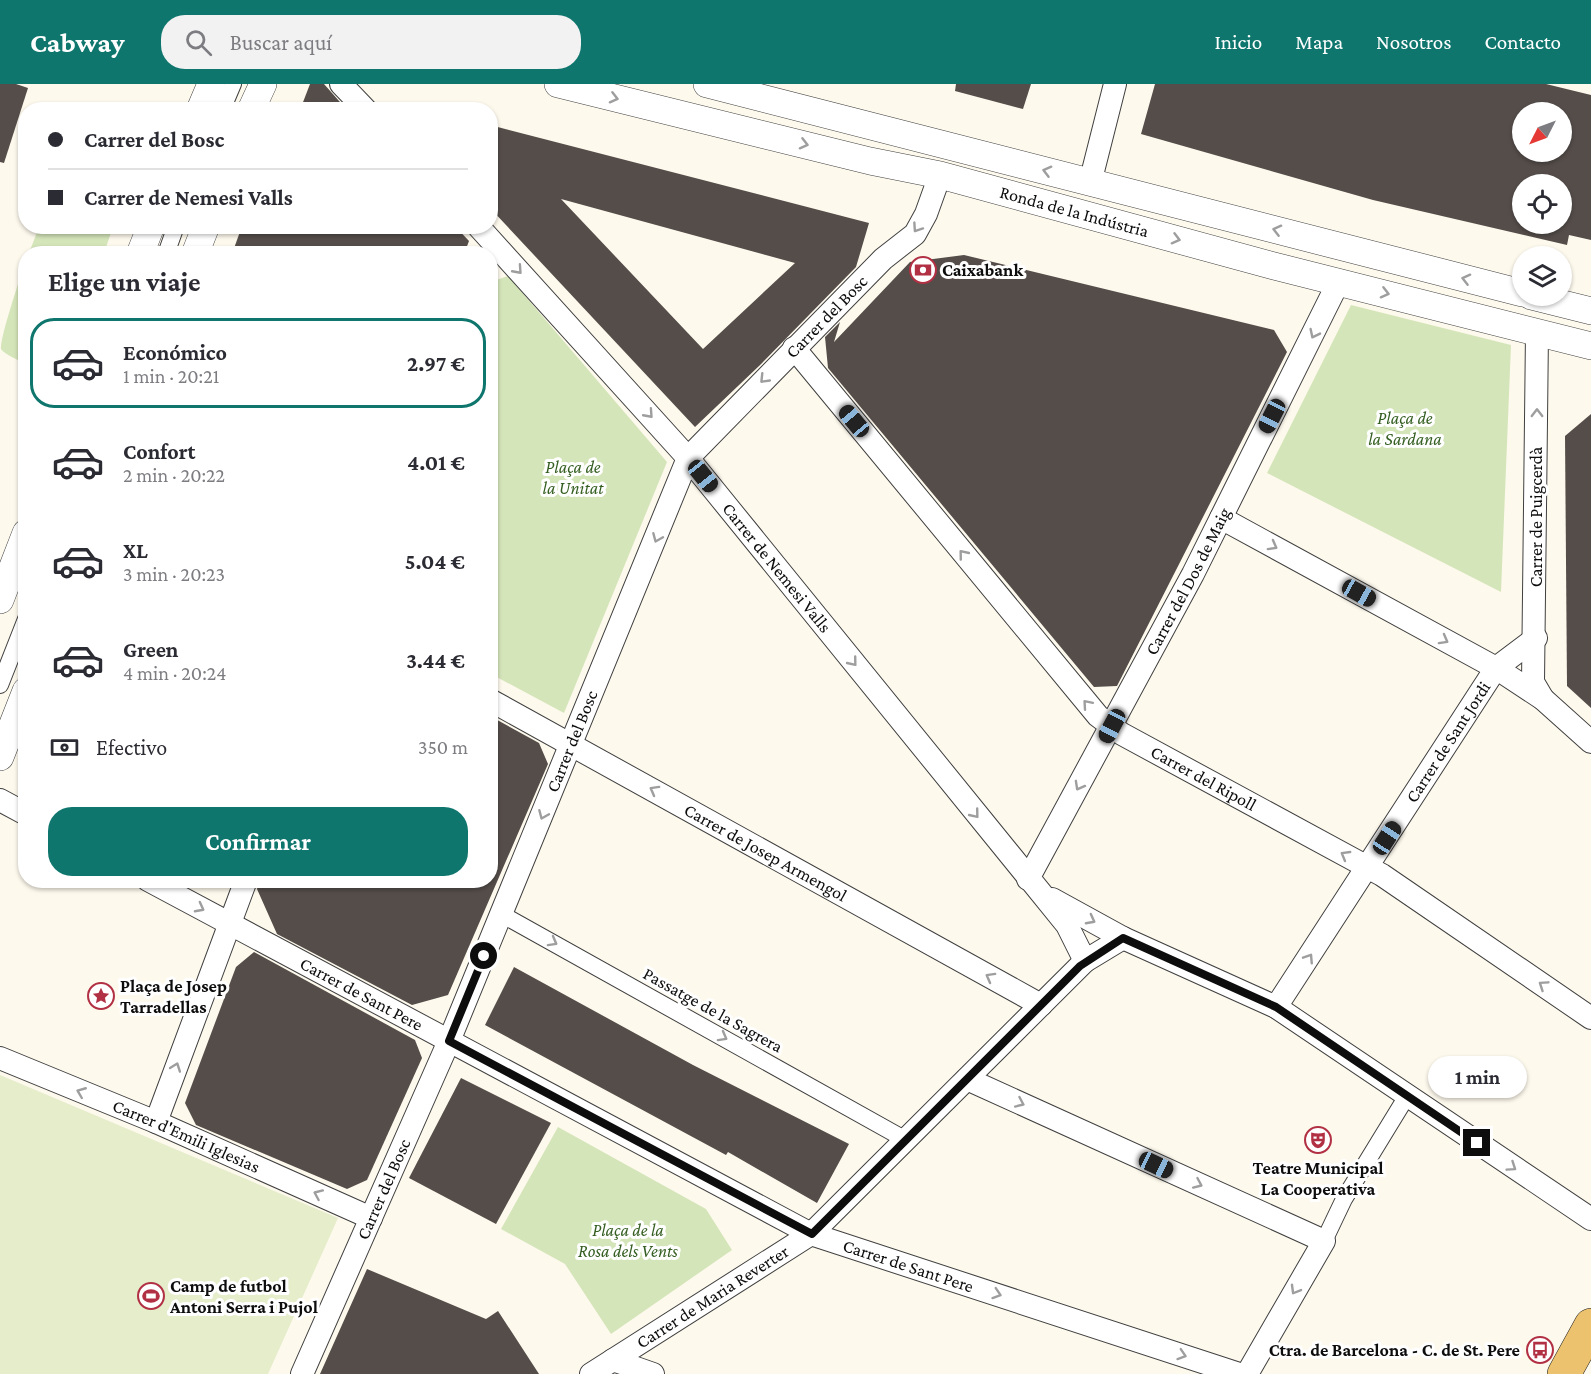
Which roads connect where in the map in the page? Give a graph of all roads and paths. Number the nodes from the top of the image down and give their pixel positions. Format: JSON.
{"nodes":[{"id":1,"x":211,"y":84,"type":"edge"},
{"id":2,"x":341,"y":84,"type":"edge"},
{"id":3,"x":558,"y":84,"type":"edge"},
{"id":4,"x":707,"y":84,"type":"edge"},
{"id":5,"x":1115,"y":84,"type":"edge"},
{"id":6,"x":748,"y":89,"type":"edge"},
{"id":7,"x":245,"y":90,"type":"edge"},
{"id":8,"x":203,"y":102,"type":"edge"},
{"id":9,"x":231,"y":102,"type":"edge"},
{"id":10,"x":358,"y":102,"type":"edge"},
{"id":11,"x":940,"y":175,"type":"junction"},
{"id":12,"x":1090,"y":183,"type":"junction"},
{"id":13,"x":498,"y":256,"type":"edge"},
{"id":14,"x":1339,"y":281,"type":"junction"},
{"id":15,"x":1512,"y":290,"type":"edge"},
{"id":16,"x":1571,"y":306,"type":"edge"},
{"id":17,"x":1591,"y":311,"type":"edge"},
{"id":18,"x":1537,"y":332,"type":"junction"},
{"id":19,"x":1591,"y":346,"type":"edge"},
{"id":20,"x":794,"y":348,"type":"junction"},
{"id":21,"x":688,"y":458,"type":"junction"},
{"id":22,"x":1221,"y":518,"type":"junction"},
{"id":23,"x":18,"y":554,"type":"edge"},
{"id":24,"x":0,"y":600,"type":"edge"},
{"id":25,"x":1536,"y":638,"type":"junction"},
{"id":26,"x":18,"y":639,"type":"edge"},
{"id":27,"x":1496,"y":668,"type":"junction"},
{"id":28,"x":0,"y":685,"type":"edge"},
{"id":29,"x":1543,"y":699,"type":"junction"},
{"id":30,"x":498,"y":704,"type":"edge"},
{"id":31,"x":18,"y":711,"type":"edge"},
{"id":32,"x":1112,"y":726,"type":"junction"},
{"id":33,"x":1591,"y":742,"type":"edge"},
{"id":34,"x":572,"y":745,"type":"junction"},
{"id":35,"x":0,"y":757,"type":"edge"},
{"id":36,"x":0,"y":800,"type":"edge"},
{"id":37,"x":18,"y":810,"type":"edge"},
{"id":38,"x":1368,"y":868,"type":"junction"},
{"id":39,"x":1034,"y":886,"type":"junction"},
{"id":40,"x":163,"y":888,"type":"edge"},
{"id":41,"x":243,"y":888,"type":"edge"},
{"id":42,"x":501,"y":914,"type":"junction"},
{"id":43,"x":229,"y":924,"type":"junction"},
{"id":44,"x":1123,"y":938,"type":"junction"},
{"id":45,"x":1085,"y":961,"type":"junction"},
{"id":46,"x":1041,"y":1005,"type":"junction"},
{"id":47,"x":1276,"y":1007,"type":"junction"},
{"id":48,"x":1591,"y":1018,"type":"edge"},
{"id":49,"x":449,"y":1041,"type":"junction"},
{"id":50,"x":0,"y":1058,"type":"edge"},
{"id":51,"x":967,"y":1079,"type":"junction"},
{"id":52,"x":1407,"y":1096,"type":"junction"},
{"id":53,"x":156,"y":1122,"type":"junction"},
{"id":54,"x":906,"y":1140,"type":"junction"},
{"id":55,"x":371,"y":1218,"type":"junction"},
{"id":56,"x":1591,"y":1219,"type":"edge"},
{"id":57,"x":812,"y":1234,"type":"junction"},
{"id":58,"x":1324,"y":1241,"type":"junction"},
{"id":59,"x":1591,"y":1325,"type":"edge"},
{"id":60,"x":613,"y":1360,"type":"junction"},
{"id":61,"x":302,"y":1374,"type":"edge"},
{"id":62,"x":591,"y":1374,"type":"edge"},
{"id":63,"x":653,"y":1374,"type":"edge"},
{"id":64,"x":1239,"y":1374,"type":"edge"},
{"id":65,"x":1247,"y":1374,"type":"edge"},
{"id":66,"x":1564,"y":1374,"type":"edge"}],
"edges":[{"from":1,"to":8,"type":"street"},
{"from":2,"to":10,"type":"street"},
{"from":3,"to":11,"type":"street","name":"Ronda de la Indústria","one_way":true},
{"from":4,"to":6,"type":"street","name":"Ronda de la Indústria"},
{"from":5,"to":12,"type":"street"},
{"from":12,"to":6,"type":"street","name":"Ronda de la Indústria","one_way":true},
{"from":7,"to":9,"type":"street"},
{"from":11,"to":14,"type":"street","name":"Ronda de la Indústria","one_way":true},
{"from":11,"to":20,"type":"street","name":"Carrer del Bosc","one_way":true},
{"from":15,"to":12,"type":"street","name":"Ronda de la Indústria","one_way":true},
{"from":13,"to":21,"type":"street","name":"Carrer de Nemesi Valls","one_way":true},
{"from":14,"to":18,"type":"street","name":"Ronda de la Indústria","one_way":true},
{"from":14,"to":22,"type":"street","name":"Carrer del Dos de Maig","one_way":true},
{"from":16,"to":17,"type":"street"},
{"from":18,"to":19,"type":"street","name":"Ronda de la Indústria"},
{"from":25,"to":18,"type":"street","name":"Carrer de Puigcerdà","one_way":true},
{"from":20,"to":21,"type":"street","name":"Carrer del Bosc","one_way":true},
{"from":32,"to":20,"type":"street","name":"Carrer del Ripoll","one_way":true},
{"from":21,"to":34,"type":"street","name":"Carrer del Bosc","one_way":true},
{"from":21,"to":39,"type":"street","name":"Carrer de Nemesi Valls","one_way":true},
{"from":22,"to":27,"type":"street","one_way":true},
{"from":22,"to":32,"type":"street","name":"Carrer del Dos de Maig"},
{"from":23,"to":24,"type":"street"},
{"from":25,"to":27,"type":"street","name":"Carrer de Sant Jordi"},
{"from":25,"to":29,"type":"street","name":"Carrer de Puigcerdà"},
{"from":26,"to":28,"type":"street"},
{"from":27,"to":29,"type":"street"},
{"from":27,"to":38,"type":"street","name":"Carrer de Sant Jordi"},
{"from":29,"to":33,"type":"street"},
{"from":30,"to":34,"type":"street","name":"Carrer de Josep Armengol"},
{"from":31,"to":35,"type":"street"},
{"from":38,"to":32,"type":"street","name":"Carrer del Ripoll","one_way":true},
{"from":32,"to":39,"type":"street","name":"Carrer del Dos de Maig","one_way":true},
{"from":34,"to":42,"type":"street","name":"Carrer del Bosc","one_way":true},
{"from":46,"to":34,"type":"street","name":"Carrer de Josep Armengol","one_way":true},
{"from":36,"to":37,"type":"street"},
{"from":47,"to":38,"type":"street","name":"Carrer de Sant Jordi","one_way":true},
{"from":48,"to":38,"type":"street","name":"Carrer del Ripoll","one_way":true},
{"from":39,"to":44,"type":"street","name":"Carrer de Nemesi Valls","one_way":true},
{"from":39,"to":45,"type":"street","name":"Carrer de Nemesi Valls"},
{"from":40,"to":43,"type":"street","name":"Carrer de Sant Pere","one_way":true},
{"from":41,"to":43,"type":"street"},
{"from":42,"to":49,"type":"street","name":"Carrer del Bosc"},
{"from":42,"to":54,"type":"street","name":"Passatge de la Sagrera","one_way":true},
{"from":43,"to":49,"type":"street","name":"Carrer de Sant Pere"},
{"from":53,"to":43,"type":"street","one_way":true},
{"from":44,"to":45,"type":"street"},
{"from":44,"to":47,"type":"street","name":"Carrer de Nemesi Valls"},
{"from":45,"to":46,"type":"street","name":"Carrer de Maria Reverter"},
{"from":46,"to":51,"type":"street","name":"Carrer de Maria Reverter"},
{"from":47,"to":52,"type":"street","name":"Carrer de Nemesi Valls"},
{"from":49,"to":55,"type":"street","name":"Carrer del Bosc"},
{"from":49,"to":57,"type":"street","name":"Carrer de Sant Pere"},
{"from":53,"to":50,"type":"street","name":"Carrer d'Emili Iglesias","one_way":true},
{"from":51,"to":54,"type":"street","name":"Carrer de Maria Reverter"},
{"from":51,"to":58,"type":"street","one_way":true},
{"from":52,"to":56,"type":"street","name":"Carrer de Nemesi Valls","one_way":true},
{"from":52,"to":58,"type":"street"},
{"from":55,"to":53,"type":"street","name":"Carrer d'Emili Iglesias","one_way":true},
{"from":54,"to":57,"type":"street","name":"Carrer de Maria Reverter"},
{"from":55,"to":61,"type":"street","name":"Carrer del Bosc"},
{"from":57,"to":60,"type":"street","name":"Carrer de Maria Reverter"},
{"from":57,"to":64,"type":"street","name":"Carrer de Sant Pere","one_way":true},
{"from":58,"to":65,"type":"street","one_way":true},
{"from":59,"to":66,"type":"main road"},
{"from":60,"to":62,"type":"street","name":"Carrer de Maria Reverter"},
{"from":60,"to":63,"type":"street"}]}
